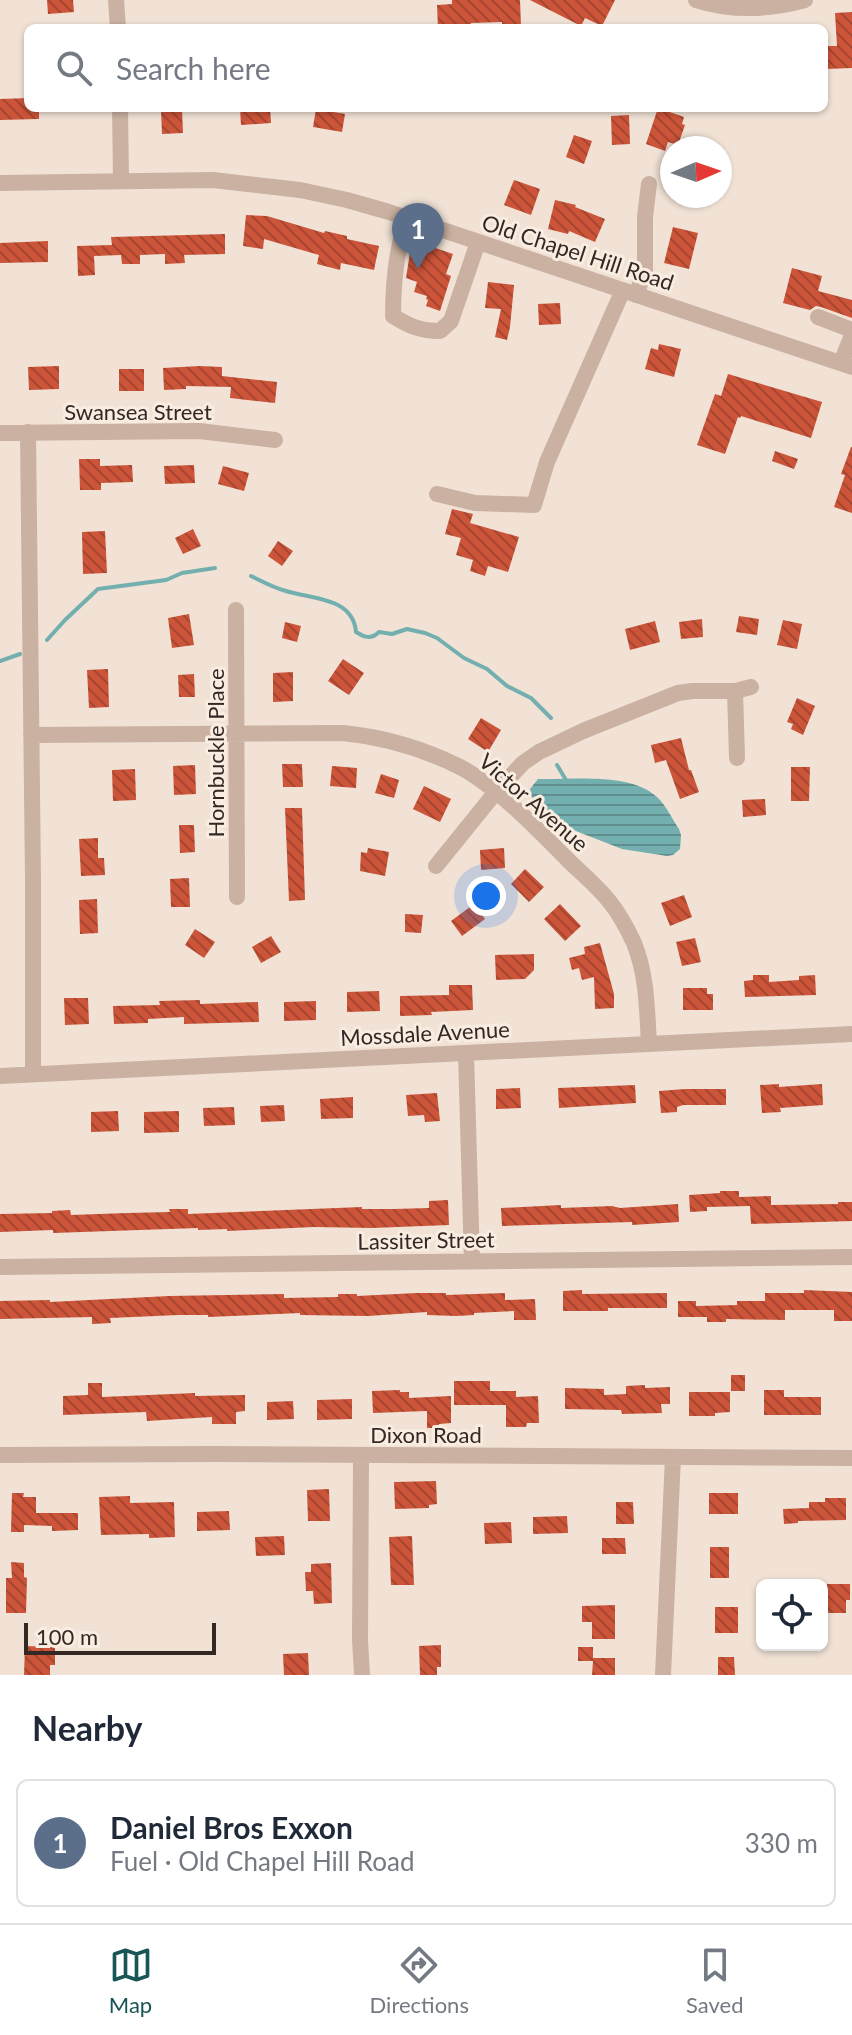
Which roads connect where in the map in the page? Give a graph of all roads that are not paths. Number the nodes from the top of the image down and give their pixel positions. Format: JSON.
{"nodes":[{"id":1,"x":116,"y":0,"type":"edge"},
{"id":2,"x":696,"y":0,"type":"edge"},
{"id":3,"x":805,"y":0,"type":"edge"},
{"id":4,"x":118,"y":24,"type":"edge"},
{"id":5,"x":120,"y":112,"type":"edge"},
{"id":6,"x":121,"y":181,"type":"junction"},
{"id":7,"x":0,"y":183,"type":"edge"},
{"id":8,"x":649,"y":184,"type":"dead end"},
{"id":9,"x":407,"y":218,"type":"junction"},
{"id":10,"x":478,"y":242,"type":"junction"},
{"id":11,"x":630,"y":292,"type":"junction"},
{"id":12,"x":818,"y":317,"type":"dead end"},
{"id":13,"x":852,"y":332,"type":"edge"},
{"id":14,"x":846,"y":365,"type":"edge"},
{"id":15,"x":28,"y":432,"type":"junction"},
{"id":16,"x":0,"y":433,"type":"edge"},
{"id":17,"x":275,"y":440,"type":"dead end"},
{"id":18,"x":437,"y":494,"type":"dead end"},
{"id":19,"x":236,"y":610,"type":"dead end"},
{"id":20,"x":31,"y":735,"type":"junction"},
{"id":21,"x":237,"y":735,"type":"junction"},
{"id":22,"x":737,"y":758,"type":"dead end"},
{"id":23,"x":495,"y":793,"type":"junction"},
{"id":24,"x":436,"y":866,"type":"dead end"},
{"id":25,"x":237,"y":897,"type":"dead end"},
{"id":26,"x":852,"y":1034,"type":"edge"},
{"id":27,"x":649,"y":1044,"type":"junction"},
{"id":28,"x":466,"y":1054,"type":"junction"},
{"id":29,"x":33,"y":1074,"type":"junction"},
{"id":30,"x":0,"y":1076,"type":"edge"},
{"id":31,"x":852,"y":1257,"type":"edge"},
{"id":32,"x":472,"y":1261,"type":"junction"},
{"id":33,"x":0,"y":1267,"type":"edge"},
{"id":34,"x":0,"y":1455,"type":"edge"},
{"id":35,"x":361,"y":1456,"type":"junction"},
{"id":36,"x":673,"y":1457,"type":"junction"},
{"id":37,"x":852,"y":1458,"type":"edge"},
{"id":38,"x":362,"y":1675,"type":"edge"},
{"id":39,"x":663,"y":1675,"type":"edge"}],
"edges":[{"from":1,"to":4,"type":"street"},
{"from":2,"to":3,"type":"street"},
{"from":5,"to":6,"type":"street"},
{"from":6,"to":7,"type":"street","name":"Old Chapel Hill Road"},
{"from":6,"to":9,"type":"street","name":"Old Chapel Hill Road"},
{"from":8,"to":11,"type":"street"},
{"from":9,"to":10,"type":"street","name":"Old Chapel Hill Road"},
{"from":9,"to":10,"type":"street"},
{"from":10,"to":11,"type":"street","name":"Old Chapel Hill Road"},
{"from":11,"to":14,"type":"street","name":"Old Chapel Hill Road"},
{"from":11,"to":18,"type":"street"},
{"from":12,"to":13,"type":"street"},
{"from":13,"to":14,"type":"street"},
{"from":15,"to":16,"type":"street","name":"Swansea Street"},
{"from":15,"to":17,"type":"street","name":"Swansea Street"},
{"from":15,"to":20,"type":"street"},
{"from":19,"to":21,"type":"street","name":"Hornbuckle Place"},
{"from":20,"to":21,"type":"street","name":"Victor Avenue"},
{"from":20,"to":29,"type":"street"},
{"from":21,"to":23,"type":"street","name":"Victor Avenue"},
{"from":21,"to":25,"type":"street","name":"Hornbuckle Place"},
{"from":22,"to":23,"type":"street"},
{"from":23,"to":24,"type":"street"},
{"from":23,"to":27,"type":"street","name":"Victor Avenue"},
{"from":26,"to":27,"type":"street","name":"Mossdale Avenue"},
{"from":27,"to":28,"type":"street","name":"Mossdale Avenue"},
{"from":28,"to":29,"type":"street","name":"Mossdale Avenue"},
{"from":28,"to":32,"type":"street"},
{"from":29,"to":30,"type":"street","name":"Mossdale Avenue"},
{"from":31,"to":32,"type":"street","name":"Lassiter Street"},
{"from":32,"to":33,"type":"street","name":"Lassiter Street"},
{"from":34,"to":35,"type":"street","name":"Dixon Road"},
{"from":35,"to":36,"type":"street","name":"Dixon Road"},
{"from":35,"to":38,"type":"street"},
{"from":36,"to":37,"type":"street","name":"Dixon Road"},
{"from":36,"to":39,"type":"street"}]}
